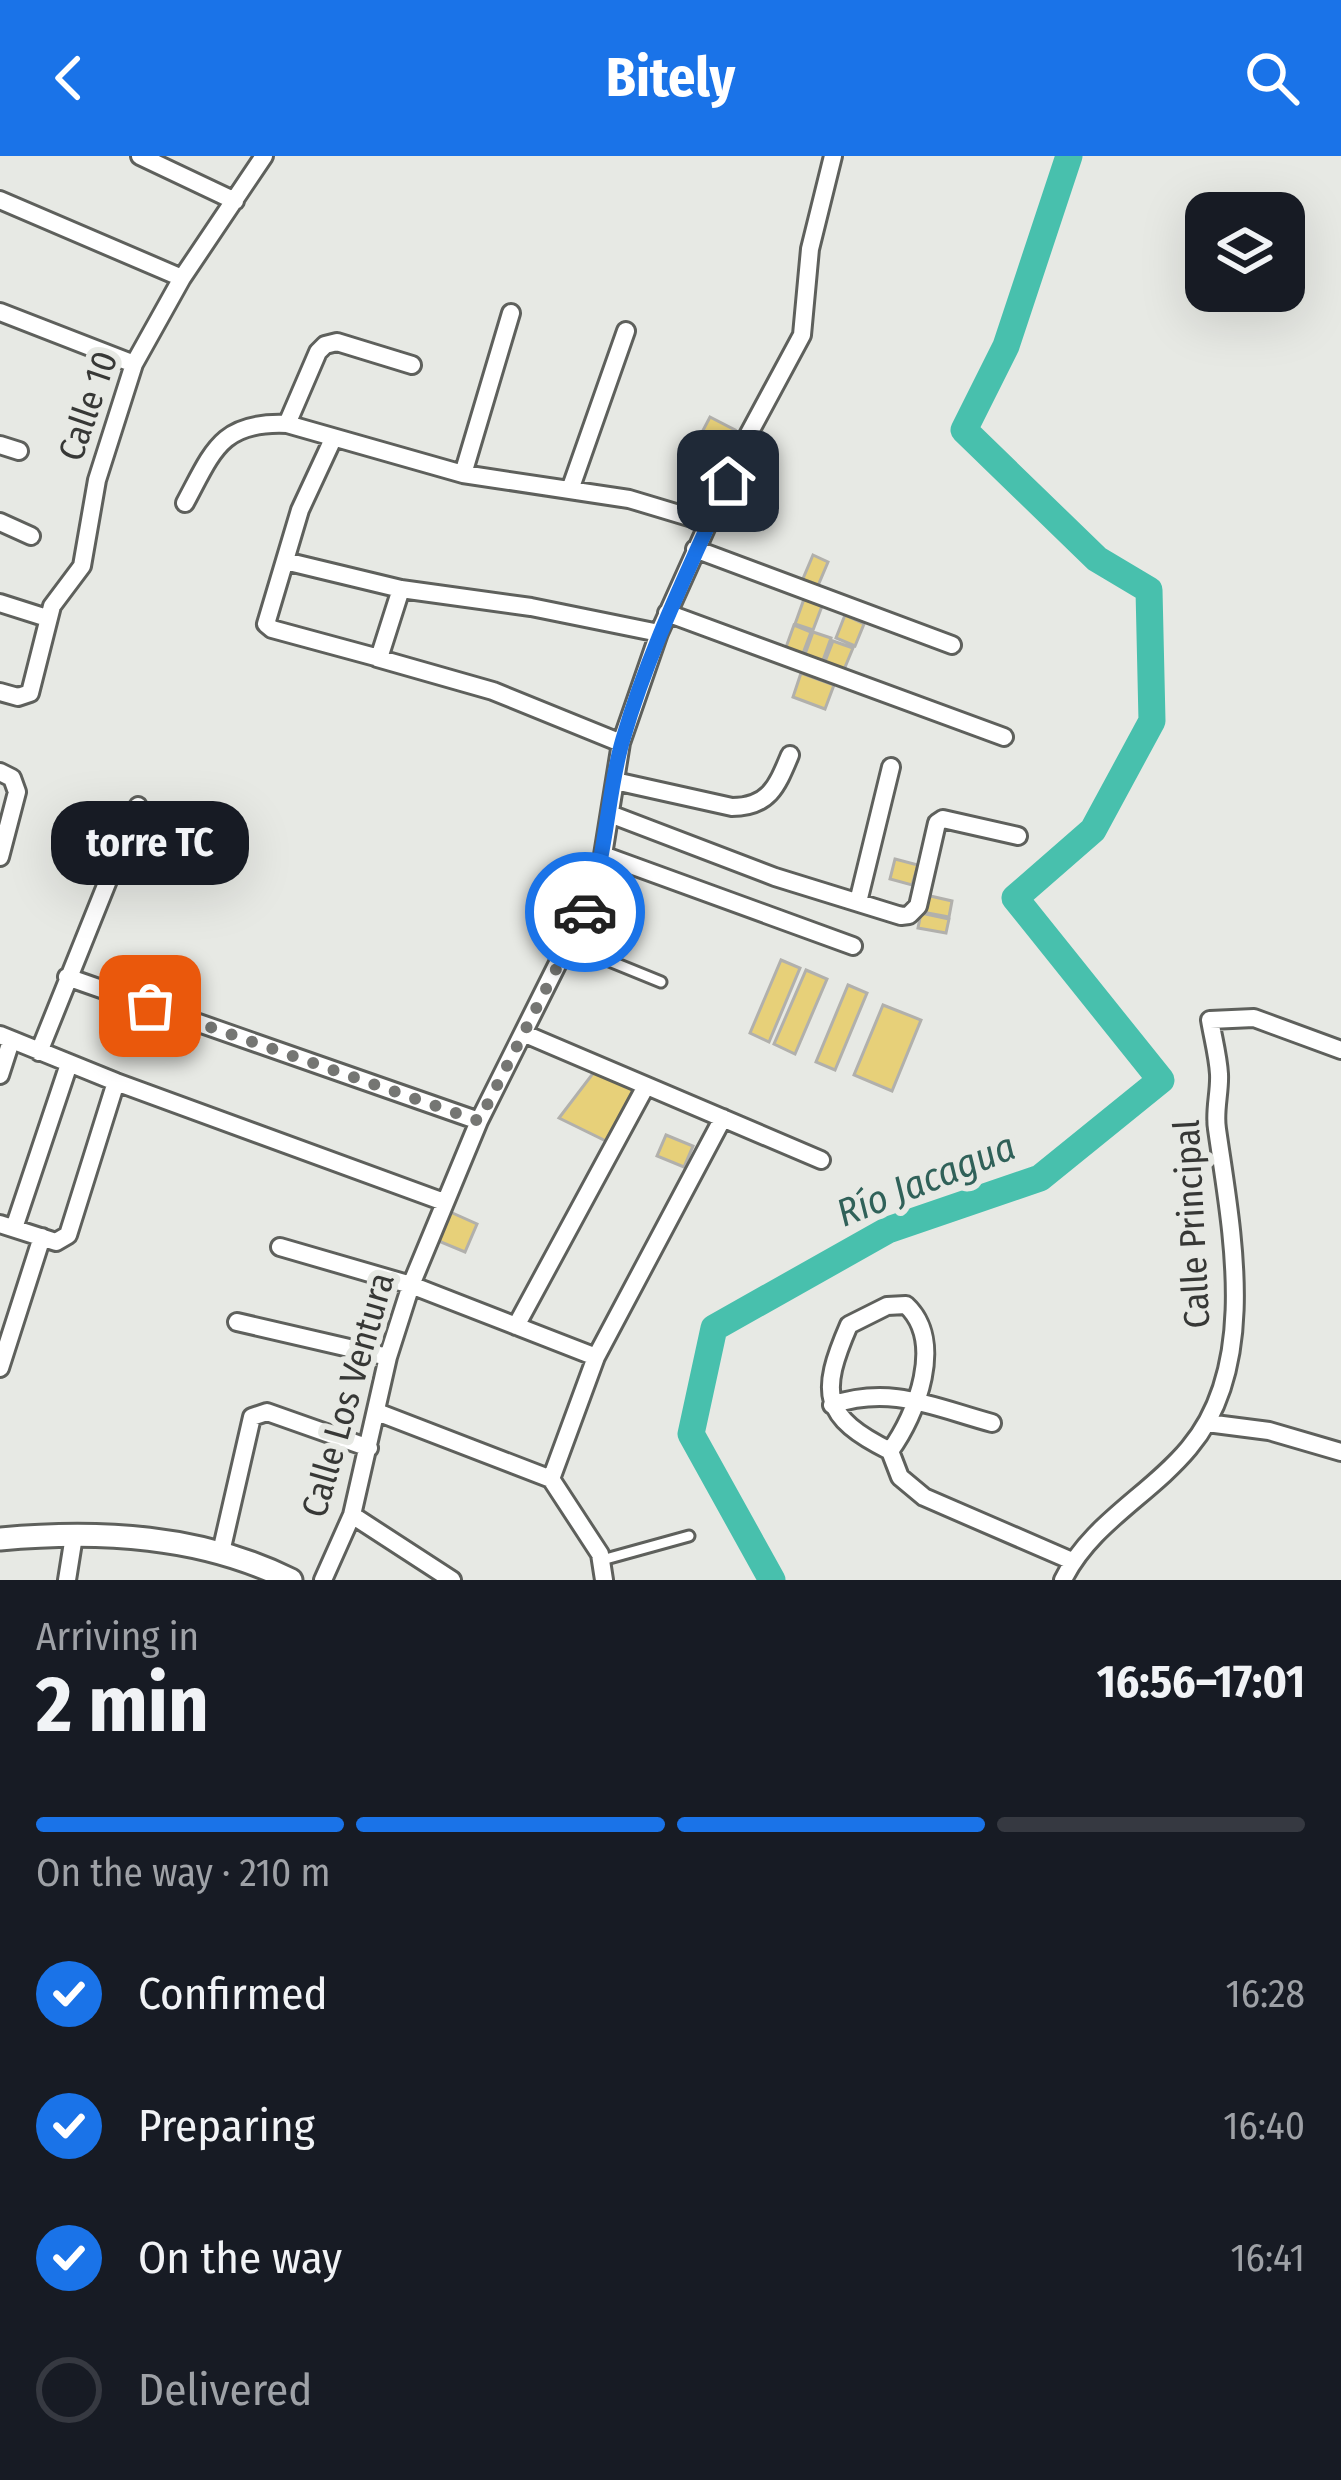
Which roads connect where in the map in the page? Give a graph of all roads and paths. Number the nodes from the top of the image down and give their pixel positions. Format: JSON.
{"nodes":[{"id":1,"x":140,"y":156,"type":"edge"},
{"id":2,"x":264,"y":156,"type":"edge"},
{"id":3,"x":833,"y":156,"type":"edge"},
{"id":4,"x":0,"y":200,"type":"edge"},
{"id":5,"x":236,"y":201,"type":"junction"},
{"id":6,"x":182,"y":278,"type":"junction"},
{"id":7,"x":0,"y":313,"type":"edge"},
{"id":8,"x":512,"y":313,"type":"dead end"},
{"id":9,"x":626,"y":331,"type":"dead end"},
{"id":10,"x":134,"y":364,"type":"junction"},
{"id":11,"x":412,"y":365,"type":"dead end"},
{"id":12,"x":287,"y":424,"type":"junction"},
{"id":13,"x":334,"y":439,"type":"junction"},
{"id":14,"x":0,"y":445,"type":"edge"},
{"id":15,"x":19,"y":451,"type":"dead end"},
{"id":16,"x":463,"y":474,"type":"junction"},
{"id":17,"x":571,"y":487,"type":"junction"},
{"id":18,"x":185,"y":503,"type":"dead end"},
{"id":19,"x":0,"y":522,"type":"edge"},
{"id":20,"x":710,"y":523,"type":"junction"},
{"id":21,"x":32,"y":536,"type":"dead end"},
{"id":22,"x":695,"y":550,"type":"junction"},
{"id":23,"x":285,"y":561,"type":"junction"},
{"id":24,"x":401,"y":589,"type":"junction"},
{"id":25,"x":0,"y":603,"type":"edge"},
{"id":26,"x":667,"y":614,"type":"junction"},
{"id":27,"x":47,"y":618,"type":"junction"},
{"id":28,"x":659,"y":632,"type":"junction"},
{"id":29,"x":952,"y":645,"type":"dead end"},
{"id":30,"x":377,"y":658,"type":"junction"},
{"id":31,"x":0,"y":692,"type":"edge"},
{"id":32,"x":1004,"y":736,"type":"dead end"},
{"id":33,"x":621,"y":743,"type":"junction"},
{"id":34,"x":790,"y":755,"type":"dead end"},
{"id":35,"x":891,"y":767,"type":"dead end"},
{"id":36,"x":3,"y":773,"type":"edge"},
{"id":37,"x":615,"y":781,"type":"junction"},
{"id":38,"x":138,"y":806,"type":"dead end"},
{"id":39,"x":610,"y":814,"type":"junction"},
{"id":40,"x":1018,"y":836,"type":"dead end"},
{"id":41,"x":603,"y":855,"type":"junction"},
{"id":42,"x":0,"y":857,"type":"edge"},
{"id":43,"x":858,"y":902,"type":"junction"},
{"id":44,"x":570,"y":945,"type":"junction"},
{"id":45,"x":853,"y":946,"type":"dead end"},
{"id":46,"x":68,"y":977,"type":"junction"},
{"id":47,"x":661,"y":982,"type":"dead end"},
{"id":48,"x":525,"y":1034,"type":"junction"},
{"id":49,"x":5,"y":1038,"type":"edge"},
{"id":50,"x":1341,"y":1050,"type":"edge"},
{"id":51,"x":39,"y":1052,"type":"junction"},
{"id":52,"x":69,"y":1064,"type":"junction"},
{"id":53,"x":0,"y":1075,"type":"edge"},
{"id":54,"x":116,"y":1082,"type":"junction"},
{"id":55,"x":646,"y":1086,"type":"junction"},
{"id":56,"x":723,"y":1118,"type":"junction"},
{"id":57,"x":479,"y":1121,"type":"junction"},
{"id":58,"x":821,"y":1160,"type":"dead end"},
{"id":59,"x":444,"y":1202,"type":"junction"},
{"id":60,"x":7,"y":1226,"type":"edge"},
{"id":61,"x":42,"y":1237,"type":"junction"},
{"id":62,"x":280,"y":1247,"type":"dead end"},
{"id":63,"x":411,"y":1285,"type":"junction"},
{"id":64,"x":237,"y":1322,"type":"dead end"},
{"id":65,"x":516,"y":1326,"type":"junction"},
{"id":66,"x":388,"y":1357,"type":"junction"},
{"id":67,"x":596,"y":1358,"type":"junction"},
{"id":68,"x":0,"y":1368,"type":"edge"},
{"id":69,"x":914,"y":1402,"type":"junction"},
{"id":70,"x":832,"y":1405,"type":"junction"},
{"id":71,"x":377,"y":1412,"type":"junction"},
{"id":72,"x":992,"y":1423,"type":"dead end"},
{"id":73,"x":1207,"y":1423,"type":"junction"},
{"id":74,"x":369,"y":1448,"type":"junction"},
{"id":75,"x":890,"y":1451,"type":"junction"},
{"id":76,"x":1341,"y":1452,"type":"edge"},
{"id":77,"x":551,"y":1478,"type":"junction"},
{"id":78,"x":352,"y":1515,"type":"junction"},
{"id":79,"x":74,"y":1536,"type":"junction"},
{"id":80,"x":689,"y":1536,"type":"dead end"},
{"id":81,"x":0,"y":1539,"type":"edge"},
{"id":82,"x":221,"y":1552,"type":"junction"},
{"id":83,"x":602,"y":1560,"type":"junction"},
{"id":84,"x":1072,"y":1561,"type":"junction"},
{"id":85,"x":68,"y":1580,"type":"edge"},
{"id":86,"x":291,"y":1580,"type":"edge"},
{"id":87,"x":322,"y":1580,"type":"edge"},
{"id":88,"x":452,"y":1580,"type":"edge"},
{"id":89,"x":604,"y":1580,"type":"edge"},
{"id":90,"x":1063,"y":1580,"type":"edge"}],
"edges":[{"from":1,"to":5,"type":"street"},
{"from":2,"to":5,"type":"street","name":"Calle 10"},
{"from":3,"to":20,"type":"street","name":"Calle Los Ventura"},
{"from":4,"to":6,"type":"street"},
{"from":5,"to":6,"type":"street","name":"Calle 10"},
{"from":6,"to":10,"type":"street","name":"Calle 10"},
{"from":7,"to":10,"type":"street"},
{"from":8,"to":16,"type":"street"},
{"from":9,"to":17,"type":"street"},
{"from":10,"to":27,"type":"street","name":"Calle 10"},
{"from":11,"to":12,"type":"street"},
{"from":12,"to":13,"type":"street"},
{"from":12,"to":18,"type":"street"},
{"from":13,"to":16,"type":"street"},
{"from":13,"to":23,"type":"street"},
{"from":14,"to":15,"type":"street"},
{"from":16,"to":17,"type":"street"},
{"from":17,"to":20,"type":"street"},
{"from":19,"to":21,"type":"street"},
{"from":20,"to":22,"type":"street","name":"Calle Los Ventura"},
{"from":22,"to":26,"type":"street","name":"Calle Los Ventura"},
{"from":22,"to":29,"type":"street"},
{"from":23,"to":24,"type":"street"},
{"from":23,"to":30,"type":"street"},
{"from":24,"to":28,"type":"street"},
{"from":24,"to":30,"type":"street"},
{"from":25,"to":27,"type":"street"},
{"from":26,"to":28,"type":"street","name":"Calle Los Ventura"},
{"from":26,"to":32,"type":"street"},
{"from":27,"to":31,"type":"street","name":"Calle 10"},
{"from":28,"to":33,"type":"street","name":"Calle Los Ventura"},
{"from":30,"to":33,"type":"street"},
{"from":33,"to":37,"type":"street","name":"Calle Los Ventura"},
{"from":34,"to":37,"type":"street"},
{"from":35,"to":43,"type":"street"},
{"from":36,"to":42,"type":"street"},
{"from":37,"to":39,"type":"street","name":"Calle Los Ventura"},
{"from":38,"to":46,"type":"street"},
{"from":39,"to":41,"type":"street","name":"Calle Los Ventura"},
{"from":39,"to":43,"type":"street"},
{"from":40,"to":43,"type":"street"},
{"from":41,"to":44,"type":"street","name":"Calle Los Ventura"},
{"from":41,"to":45,"type":"street"},
{"from":44,"to":47,"type":"lane"},
{"from":44,"to":48,"type":"street","name":"Calle Los Ventura"},
{"from":46,"to":51,"type":"street"},
{"from":46,"to":57,"type":"street"},
{"from":48,"to":55,"type":"street"},
{"from":48,"to":57,"type":"street","name":"Calle Los Ventura"},
{"from":49,"to":51,"type":"street"},
{"from":49,"to":53,"type":"street"},
{"from":50,"to":73,"type":"street","name":"Calle Principal"},
{"from":51,"to":52,"type":"street"},
{"from":52,"to":54,"type":"street"},
{"from":52,"to":60,"type":"street"},
{"from":54,"to":59,"type":"street"},
{"from":54,"to":61,"type":"street"},
{"from":55,"to":56,"type":"street"},
{"from":55,"to":65,"type":"street"},
{"from":56,"to":58,"type":"street"},
{"from":56,"to":67,"type":"street"},
{"from":57,"to":59,"type":"street","name":"Calle Los Ventura"},
{"from":59,"to":63,"type":"street","name":"Calle Los Ventura"},
{"from":60,"to":61,"type":"street"},
{"from":61,"to":68,"type":"street"},
{"from":62,"to":63,"type":"street"},
{"from":63,"to":65,"type":"street"},
{"from":63,"to":66,"type":"street","name":"Calle Los Ventura"},
{"from":64,"to":66,"type":"street"},
{"from":65,"to":67,"type":"street"},
{"from":66,"to":71,"type":"street","name":"Calle Los Ventura"},
{"from":67,"to":77,"type":"street"},
{"from":69,"to":70,"type":"street"},
{"from":69,"to":70,"type":"street"},
{"from":69,"to":72,"type":"street"},
{"from":69,"to":75,"type":"street"},
{"from":70,"to":75,"type":"street"},
{"from":71,"to":74,"type":"street","name":"Calle Los Ventura"},
{"from":71,"to":77,"type":"street"},
{"from":73,"to":76,"type":"street"},
{"from":73,"to":84,"type":"street","name":"Calle Principal"},
{"from":74,"to":78,"type":"street","name":"Calle Los Ventura"},
{"from":74,"to":82,"type":"street"},
{"from":75,"to":84,"type":"street"},
{"from":77,"to":83,"type":"street"},
{"from":78,"to":87,"type":"street","name":"Calle Los Ventura"},
{"from":78,"to":88,"type":"street"},
{"from":79,"to":81,"type":"street"},
{"from":79,"to":82,"type":"street"},
{"from":79,"to":85,"type":"street"},
{"from":80,"to":83,"type":"lane"},
{"from":82,"to":86,"type":"street"},
{"from":83,"to":89,"type":"street"},
{"from":84,"to":90,"type":"street","name":"Calle Principal"}]}
